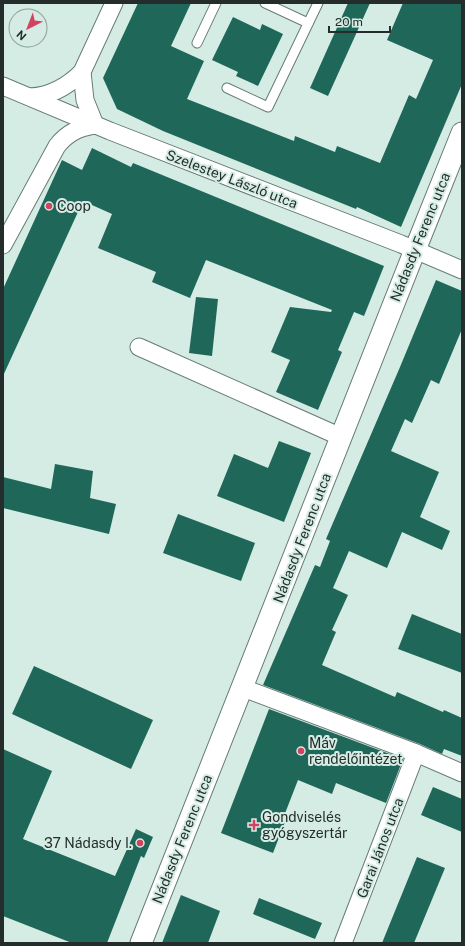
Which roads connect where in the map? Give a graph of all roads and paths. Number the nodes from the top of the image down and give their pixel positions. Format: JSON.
{"nodes":[{"id":1,"x":114,"y":3,"type":"edge"},
{"id":2,"x":216,"y":3,"type":"edge"},
{"id":3,"x":265,"y":3,"type":"edge"},
{"id":4,"x":318,"y":3,"type":"edge"},
{"id":5,"x":308,"y":23,"type":"junction"},
{"id":6,"x":197,"y":44,"type":"dead end"},
{"id":7,"x":82,"y":72,"type":"junction"},
{"id":8,"x":3,"y":86,"type":"edge"},
{"id":9,"x":227,"y":88,"type":"dead end"},
{"id":10,"x":30,"y":97,"type":"junction"},
{"id":11,"x":94,"y":125,"type":"junction"},
{"id":12,"x":462,"y":134,"type":"edge"},
{"id":13,"x":3,"y":245,"type":"edge"},
{"id":14,"x":415,"y":250,"type":"junction"},
{"id":15,"x":462,"y":270,"type":"edge"},
{"id":16,"x":139,"y":347,"type":"dead end"},
{"id":17,"x":342,"y":437,"type":"junction"},
{"id":18,"x":243,"y":688,"type":"junction"},
{"id":19,"x":416,"y":754,"type":"junction"},
{"id":20,"x":462,"y":773,"type":"edge"},
{"id":21,"x":141,"y":943,"type":"edge"},
{"id":22,"x":343,"y":943,"type":"edge"}],
"edges":[{"from":1,"to":7,"type":"street"},
{"from":2,"to":6,"type":"lane"},
{"from":3,"to":5,"type":"lane"},
{"from":4,"to":5,"type":"lane"},
{"from":5,"to":9,"type":"lane"},
{"from":7,"to":10,"type":"street"},
{"from":7,"to":11,"type":"street"},
{"from":8,"to":10,"type":"street","name":"Szelestey László utca"},
{"from":10,"to":11,"type":"street","name":"Szelestey László utca"},
{"from":11,"to":13,"type":"street"},
{"from":11,"to":14,"type":"street","name":"Szelestey László utca"},
{"from":12,"to":14,"type":"street","name":"Nádasdy Ferenc utca"},
{"from":14,"to":15,"type":"street","name":"Szelestey László utca"},
{"from":14,"to":17,"type":"street","name":"Nádasdy Ferenc utca"},
{"from":16,"to":17,"type":"street"},
{"from":17,"to":18,"type":"street","name":"Nádasdy Ferenc utca"},
{"from":18,"to":19,"type":"street"},
{"from":18,"to":21,"type":"street","name":"Nádasdy Ferenc utca"},
{"from":19,"to":20,"type":"street"},
{"from":19,"to":22,"type":"street","name":"Garai János utca"}]}
